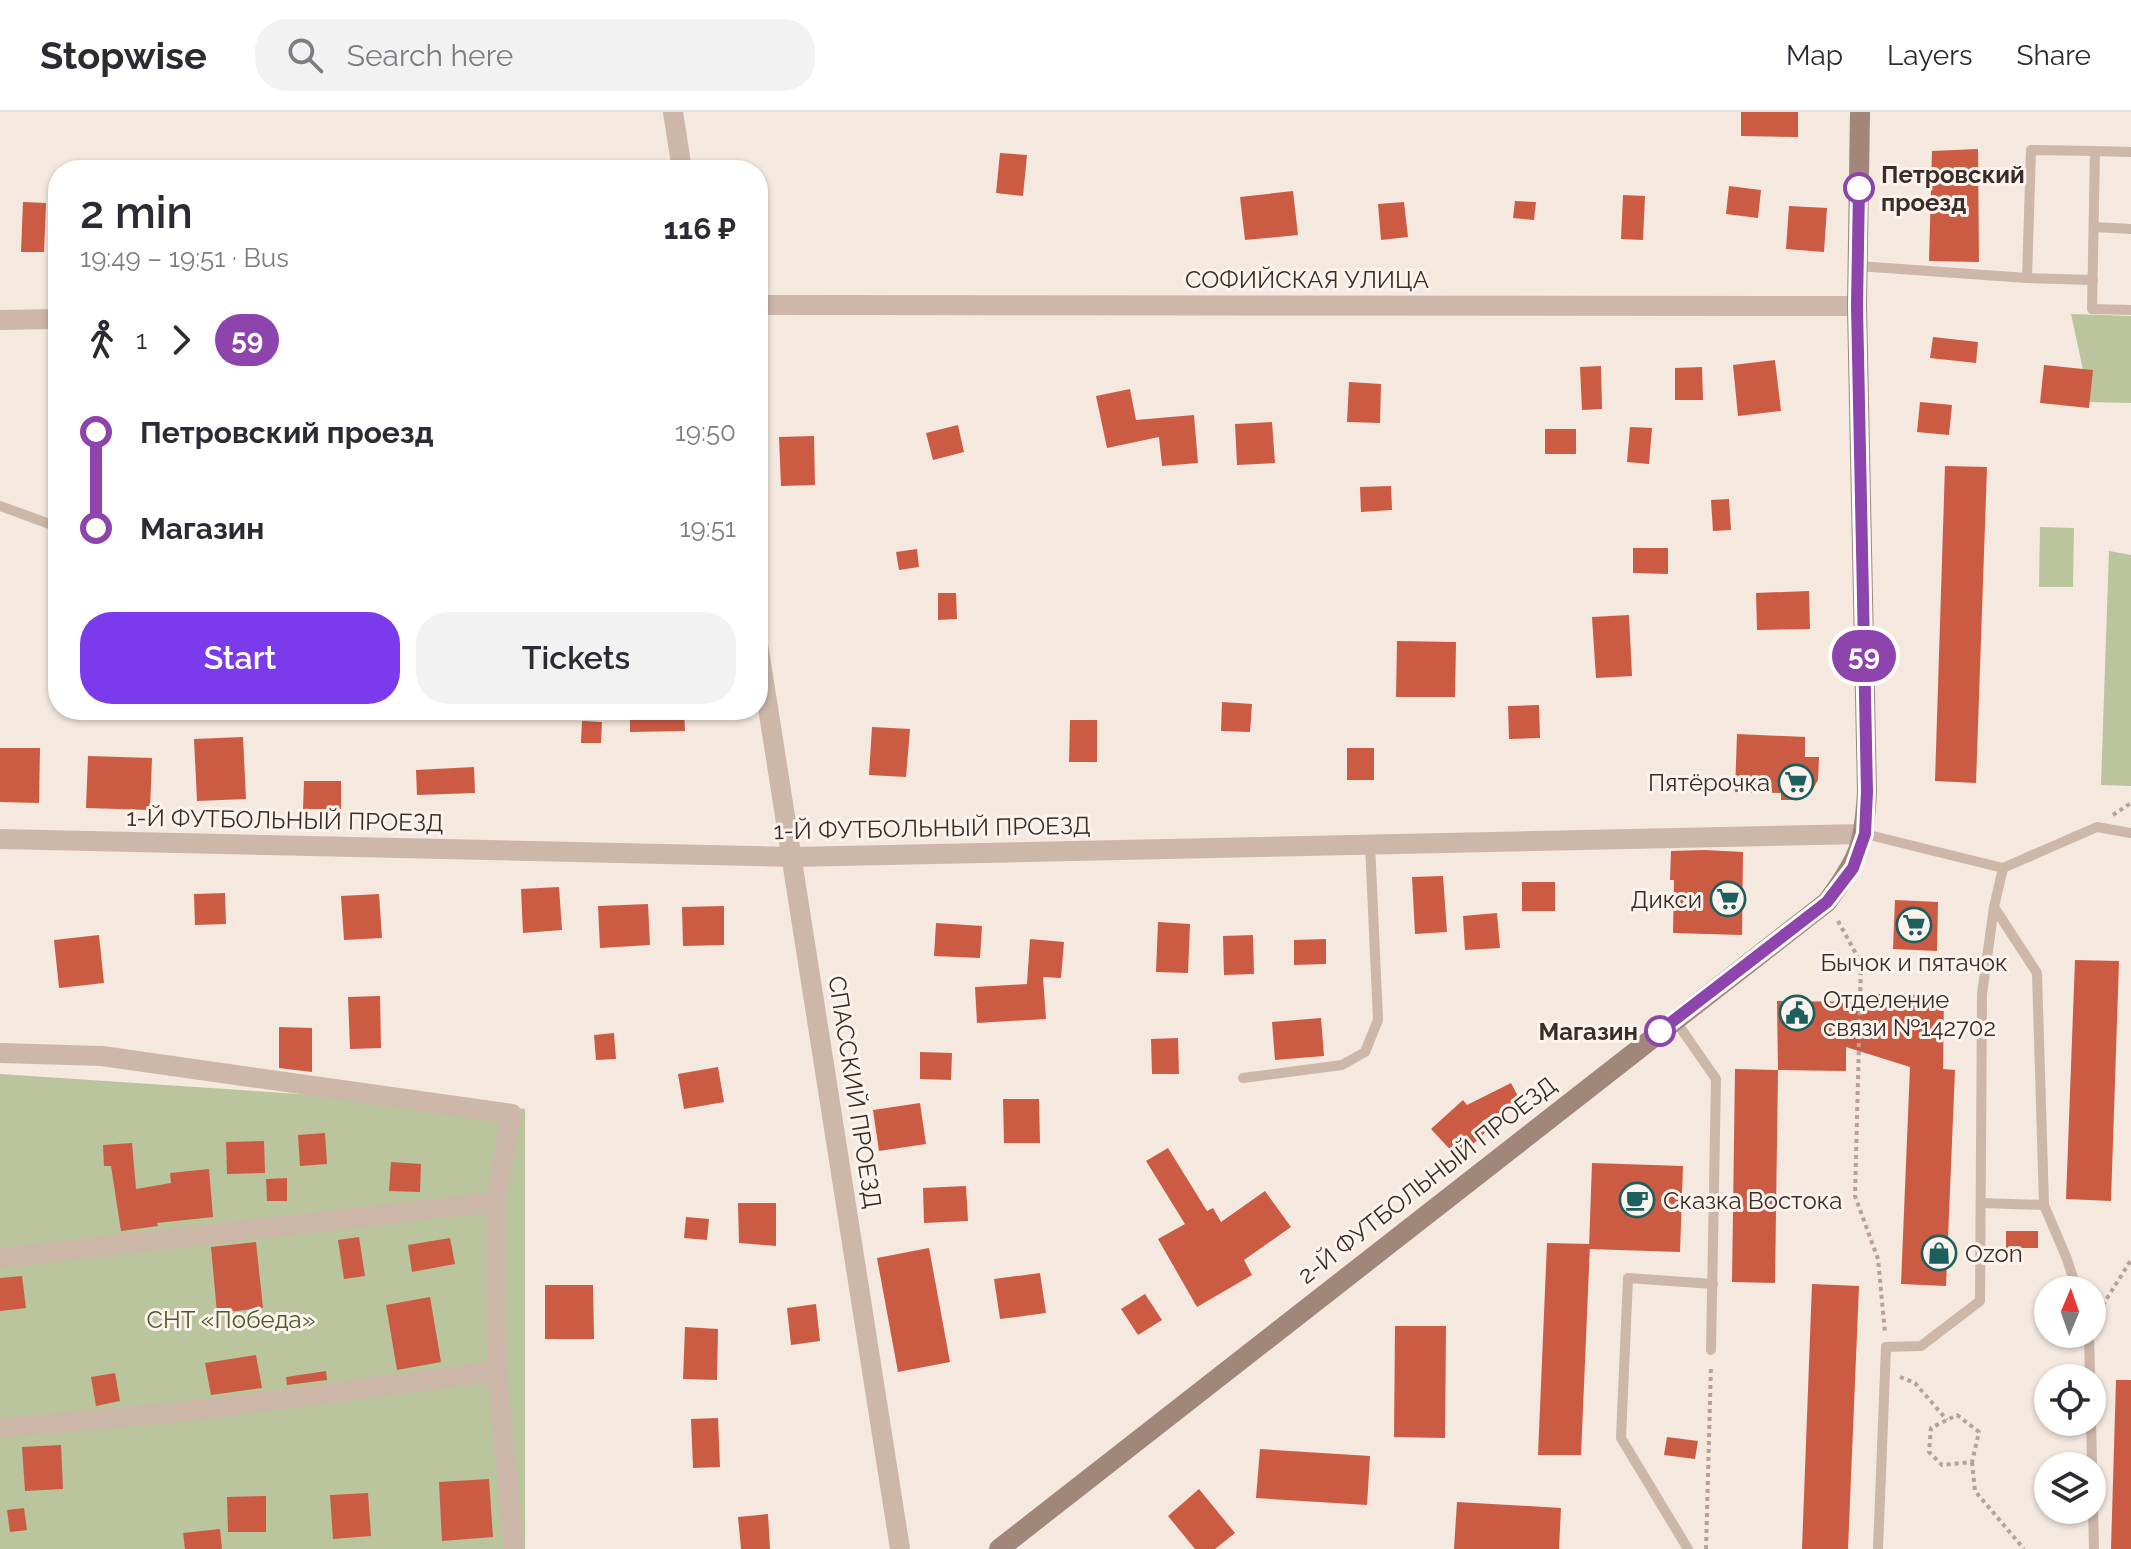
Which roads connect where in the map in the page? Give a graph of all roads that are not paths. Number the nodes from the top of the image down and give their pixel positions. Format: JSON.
{"nodes":[{"id":1,"x":673,"y":112,"type":"edge"},
{"id":2,"x":1860,"y":112,"type":"edge"},
{"id":3,"x":2095,"y":151,"type":"junction"},
{"id":4,"x":2131,"y":152,"type":"edge"},
{"id":5,"x":680,"y":160,"type":"edge"},
{"id":6,"x":2094,"y":227,"type":"junction"},
{"id":7,"x":2131,"y":229,"type":"edge"},
{"id":8,"x":1858,"y":266,"type":"junction"},
{"id":9,"x":2027,"y":278,"type":"junction"},
{"id":10,"x":2093,"y":280,"type":"junction"},
{"id":11,"x":768,"y":305,"type":"edge"},
{"id":12,"x":1857,"y":306,"type":"junction"},
{"id":13,"x":2131,"y":310,"type":"edge"},
{"id":14,"x":48,"y":319,"type":"edge"},
{"id":15,"x":0,"y":320,"type":"edge"},
{"id":16,"x":0,"y":506,"type":"edge"},
{"id":17,"x":48,"y":523,"type":"edge"},
{"id":18,"x":768,"y":707,"type":"edge"},
{"id":19,"x":2131,"y":833,"type":"edge"},
{"id":20,"x":1865,"y":834,"type":"junction"},
{"id":21,"x":0,"y":839,"type":"edge"},
{"id":22,"x":1370,"y":844,"type":"junction"},
{"id":23,"x":792,"y":857,"type":"junction"},
{"id":24,"x":2003,"y":868,"type":"junction"},
{"id":25,"x":1994,"y":907,"type":"junction"},
{"id":26,"x":1675,"y":1020,"type":"junction"},
{"id":27,"x":0,"y":1053,"type":"edge"},
{"id":28,"x":1243,"y":1078,"type":"dead end"},
{"id":29,"x":495,"y":1202,"type":"junction"},
{"id":30,"x":1981,"y":1203,"type":"junction"},
{"id":31,"x":2044,"y":1205,"type":"junction"},
{"id":32,"x":0,"y":1258,"type":"edge"},
{"id":33,"x":2072,"y":1276,"type":"edge"},
{"id":34,"x":1713,"y":1284,"type":"junction"},
{"id":35,"x":1711,"y":1350,"type":"road end"},
{"id":36,"x":497,"y":1371,"type":"junction"},
{"id":37,"x":0,"y":1428,"type":"edge"},
{"id":38,"x":2091,"y":1436,"type":"edge"},
{"id":39,"x":514,"y":1549,"type":"edge"},
{"id":40,"x":900,"y":1549,"type":"edge"},
{"id":41,"x":999,"y":1549,"type":"edge"},
{"id":42,"x":1688,"y":1549,"type":"edge"},
{"id":43,"x":1878,"y":1549,"type":"edge"},
{"id":44,"x":2094,"y":1549,"type":"edge"}],
"edges":[{"from":1,"to":5,"type":"street"},
{"from":2,"to":8,"type":"street"},
{"from":3,"to":4,"type":"lane"},
{"from":3,"to":6,"type":"lane"},
{"from":3,"to":9,"type":"lane"},
{"from":6,"to":7,"type":"lane"},
{"from":6,"to":10,"type":"lane"},
{"from":8,"to":9,"type":"lane"},
{"from":8,"to":12,"type":"street"},
{"from":9,"to":10,"type":"lane"},
{"from":10,"to":13,"type":"lane"},
{"from":11,"to":12,"type":"street","name":"СОФИЙСКАЯ УЛИЦА"},
{"from":12,"to":20,"type":"street"},
{"from":14,"to":15,"type":"street"},
{"from":16,"to":17,"type":"lane"},
{"from":18,"to":23,"type":"street","name":"СПАССКИЙ ПРОЕЗД"},
{"from":19,"to":24,"type":"lane"},
{"from":20,"to":22,"type":"street","name":"1-Й ФУТБОЛЬНЫЙ ПРОЕЗД"},
{"from":20,"to":24,"type":"lane"},
{"from":20,"to":26,"type":"street","name":"2-Й ФУТБОЛЬНЫЙ ПРОЕЗД"},
{"from":21,"to":23,"type":"street","name":"1-Й ФУТБОЛЬНЫЙ ПРОЕЗД"},
{"from":22,"to":23,"type":"street","name":"1-Й ФУТБОЛЬНЫЙ ПРОЕЗД"},
{"from":22,"to":28,"type":"lane"},
{"from":23,"to":40,"type":"street","name":"СПАССКИЙ ПРОЕЗД"},
{"from":24,"to":25,"type":"lane"},
{"from":25,"to":30,"type":"lane"},
{"from":25,"to":31,"type":"lane"},
{"from":26,"to":34,"type":"lane"},
{"from":26,"to":41,"type":"street","name":"2-Й ФУТБОЛЬНЫЙ ПРОЕЗД"},
{"from":27,"to":29,"type":"street"},
{"from":29,"to":32,"type":"street"},
{"from":29,"to":36,"type":"street"},
{"from":30,"to":31,"type":"lane"},
{"from":30,"to":43,"type":"lane"},
{"from":31,"to":33,"type":"lane"},
{"from":34,"to":35,"type":"lane"},
{"from":34,"to":42,"type":"lane"},
{"from":36,"to":37,"type":"street"},
{"from":36,"to":39,"type":"street"},
{"from":38,"to":44,"type":"lane"}]}
